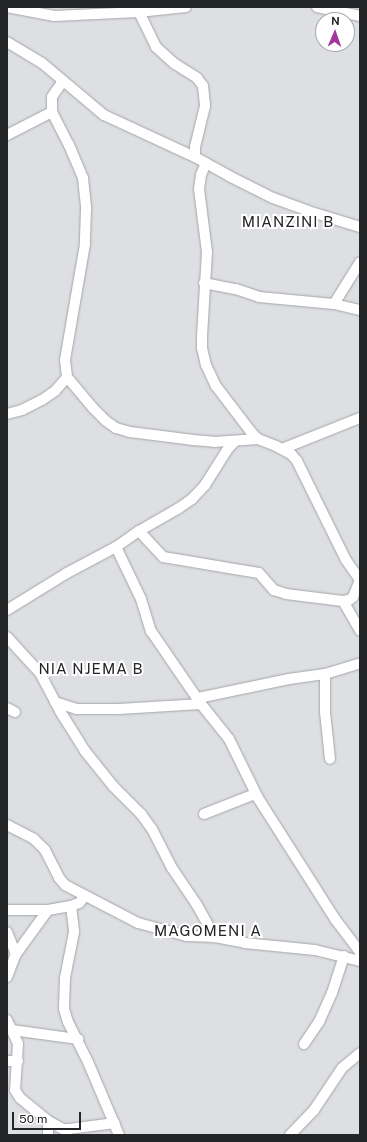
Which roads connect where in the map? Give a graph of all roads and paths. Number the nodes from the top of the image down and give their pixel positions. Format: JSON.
{"nodes":[{"id":1,"x":7,"y":7,"type":"edge"},
{"id":2,"x":186,"y":7,"type":"edge"},
{"id":3,"x":317,"y":7,"type":"edge"},
{"id":4,"x":110,"y":10,"type":"edge"},
{"id":5,"x":139,"y":12,"type":"junction"},
{"id":6,"x":360,"y":16,"type":"edge"},
{"id":7,"x":7,"y":42,"type":"edge"},
{"id":8,"x":63,"y":81,"type":"junction"},
{"id":9,"x":52,"y":112,"type":"junction"},
{"id":10,"x":7,"y":135,"type":"edge"},
{"id":11,"x":195,"y":157,"type":"junction"},
{"id":12,"x":206,"y":163,"type":"junction"},
{"id":13,"x":360,"y":227,"type":"edge"},
{"id":14,"x":360,"y":262,"type":"edge"},
{"id":15,"x":204,"y":283,"type":"junction"},
{"id":16,"x":334,"y":304,"type":"junction"},
{"id":17,"x":360,"y":310,"type":"edge"},
{"id":18,"x":67,"y":377,"type":"junction"},
{"id":19,"x":7,"y":414,"type":"edge"},
{"id":20,"x":360,"y":418,"type":"edge"},
{"id":21,"x":258,"y":439,"type":"junction"},
{"id":22,"x":235,"y":442,"type":"junction"},
{"id":23,"x":282,"y":449,"type":"junction"},
{"id":24,"x":139,"y":531,"type":"junction"},
{"id":25,"x":116,"y":547,"type":"junction"},
{"id":26,"x":360,"y":580,"type":"edge"},
{"id":27,"x":343,"y":601,"type":"junction"},
{"id":28,"x":7,"y":610,"type":"edge"},
{"id":29,"x":360,"y":630,"type":"edge"},
{"id":30,"x":7,"y":637,"type":"edge"},
{"id":31,"x":360,"y":663,"type":"edge"},
{"id":32,"x":325,"y":674,"type":"junction"},
{"id":33,"x":199,"y":701,"type":"junction"},
{"id":34,"x":55,"y":702,"type":"junction"},
{"id":35,"x":330,"y":759,"type":"dead end"},
{"id":36,"x":255,"y":794,"type":"junction"},
{"id":37,"x":204,"y":814,"type":"dead end"},
{"id":38,"x":7,"y":825,"type":"edge"},
{"id":39,"x":85,"y":896,"type":"junction"},
{"id":40,"x":71,"y":906,"type":"junction"},
{"id":41,"x":7,"y":910,"type":"edge"},
{"id":42,"x":48,"y":910,"type":"junction"},
{"id":43,"x":7,"y":932,"type":"edge"},
{"id":44,"x":215,"y":937,"type":"junction"},
{"id":45,"x":360,"y":952,"type":"edge"},
{"id":46,"x":16,"y":954,"type":"junction"},
{"id":47,"x":344,"y":956,"type":"junction"},
{"id":48,"x":360,"y":961,"type":"edge"},
{"id":49,"x":7,"y":977,"type":"edge"},
{"id":50,"x":7,"y":1020,"type":"edge"},
{"id":51,"x":12,"y":1030,"type":"junction"},
{"id":52,"x":78,"y":1039,"type":"junction"},
{"id":53,"x":304,"y":1044,"type":"dead end"},
{"id":54,"x":360,"y":1052,"type":"edge"},
{"id":55,"x":7,"y":1061,"type":"edge"},
{"id":56,"x":18,"y":1061,"type":"junction"},
{"id":57,"x":48,"y":1121,"type":"junction"},
{"id":58,"x":115,"y":1123,"type":"junction"},
{"id":59,"x":48,"y":1135,"type":"edge"},
{"id":60,"x":119,"y":1135,"type":"edge"},
{"id":61,"x":290,"y":1135,"type":"edge"}],
"edges":[{"from":1,"to":4,"type":"street"},
{"from":2,"to":5,"type":"street"},
{"from":3,"to":6,"type":"street"},
{"from":4,"to":5,"type":"street"},
{"from":5,"to":11,"type":"street"},
{"from":7,"to":8,"type":"street"},
{"from":8,"to":9,"type":"street"},
{"from":8,"to":11,"type":"street"},
{"from":9,"to":10,"type":"street"},
{"from":9,"to":18,"type":"street"},
{"from":11,"to":12,"type":"street"},
{"from":12,"to":13,"type":"street"},
{"from":12,"to":15,"type":"street"},
{"from":14,"to":16,"type":"street"},
{"from":15,"to":16,"type":"street"},
{"from":15,"to":21,"type":"street"},
{"from":16,"to":17,"type":"street"},
{"from":18,"to":19,"type":"street"},
{"from":18,"to":22,"type":"street"},
{"from":20,"to":23,"type":"street"},
{"from":21,"to":22,"type":"street"},
{"from":21,"to":23,"type":"street"},
{"from":22,"to":24,"type":"street"},
{"from":23,"to":26,"type":"street"},
{"from":24,"to":25,"type":"street"},
{"from":24,"to":27,"type":"street"},
{"from":25,"to":28,"type":"street"},
{"from":25,"to":33,"type":"street"},
{"from":26,"to":27,"type":"street"},
{"from":27,"to":29,"type":"street"},
{"from":30,"to":34,"type":"street"},
{"from":31,"to":32,"type":"street"},
{"from":32,"to":33,"type":"street"},
{"from":32,"to":35,"type":"street"},
{"from":33,"to":34,"type":"street"},
{"from":33,"to":36,"type":"street"},
{"from":34,"to":44,"type":"street"},
{"from":36,"to":37,"type":"street"},
{"from":36,"to":45,"type":"street"},
{"from":38,"to":39,"type":"street"},
{"from":39,"to":40,"type":"street"},
{"from":39,"to":44,"type":"street"},
{"from":40,"to":42,"type":"street"},
{"from":40,"to":52,"type":"street"},
{"from":41,"to":42,"type":"street"},
{"from":42,"to":46,"type":"street"},
{"from":43,"to":46,"type":"street"},
{"from":44,"to":47,"type":"street"},
{"from":46,"to":49,"type":"street"},
{"from":47,"to":48,"type":"street"},
{"from":47,"to":53,"type":"street"},
{"from":50,"to":51,"type":"street"},
{"from":51,"to":52,"type":"street"},
{"from":51,"to":56,"type":"street"},
{"from":52,"to":58,"type":"street"},
{"from":54,"to":61,"type":"street"},
{"from":55,"to":56,"type":"street"},
{"from":56,"to":57,"type":"street"},
{"from":57,"to":58,"type":"street"},
{"from":57,"to":59,"type":"street"},
{"from":58,"to":60,"type":"street"}]}
